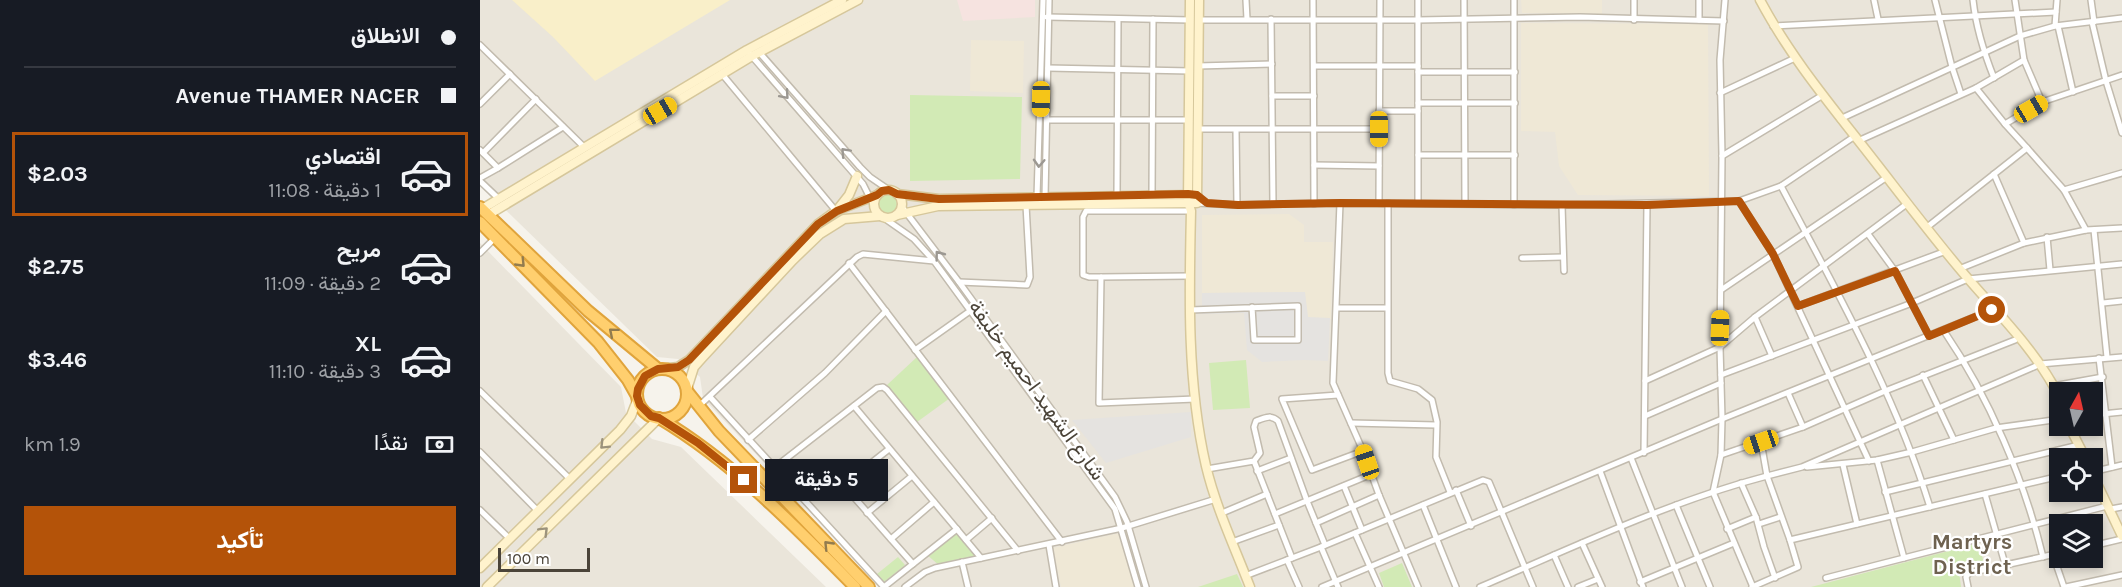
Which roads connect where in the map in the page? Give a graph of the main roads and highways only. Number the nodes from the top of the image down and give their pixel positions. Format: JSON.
{"nodes":[{"id":1,"x":842,"y":0,"type":"edge"},
{"id":2,"x":858,"y":0,"type":"edge"},
{"id":3,"x":1190,"y":0,"type":"edge"},
{"id":4,"x":1198,"y":0,"type":"edge"},
{"id":5,"x":1760,"y":0,"type":"edge"},
{"id":6,"x":1194,"y":20,"type":"junction"},
{"id":7,"x":753,"y":51,"type":"junction"},
{"id":8,"x":857,"y":176,"type":"road end"},
{"id":9,"x":893,"y":192,"type":"junction"},
{"id":10,"x":874,"y":199,"type":"junction"},
{"id":11,"x":1192,"y":201,"type":"junction"},
{"id":12,"x":837,"y":211,"type":"junction"},
{"id":13,"x":902,"y":211,"type":"junction"},
{"id":14,"x":482,"y":213,"type":"edge"},
{"id":15,"x":882,"y":217,"type":"junction"},
{"id":16,"x":1969,"y":280,"type":"junction"},
{"id":17,"x":2038,"y":365,"type":"junction"},
{"id":18,"x":659,"y":369,"type":"junction"},
{"id":19,"x":2051,"y":382,"type":"edge"},
{"id":20,"x":2049,"y":386,"type":"edge"},
{"id":21,"x":687,"y":390,"type":"junction"},
{"id":22,"x":638,"y":397,"type":"junction"},
{"id":23,"x":659,"y":418,"type":"junction"},
{"id":24,"x":2103,"y":493,"type":"edge"},
{"id":25,"x":2122,"y":538,"type":"edge"},
{"id":26,"x":480,"y":568,"type":"edge"},
{"id":27,"x":487,"y":587,"type":"edge"},
{"id":28,"x":855,"y":587,"type":"edge"},
{"id":29,"x":869,"y":587,"type":"edge"},
{"id":30,"x":1250,"y":587,"type":"edge"}],
"edges":[{"from":1,"to":7,"type":"main road"},
{"from":2,"to":7,"type":"main road"},
{"from":3,"to":6,"type":"main road"},
{"from":4,"to":6,"type":"main road"},
{"from":5,"to":16,"type":"main road"},
{"from":6,"to":11,"type":"main road"},
{"from":6,"to":11,"type":"main road"},
{"from":7,"to":14,"type":"main road"},
{"from":7,"to":14,"type":"main road"},
{"from":8,"to":12,"type":"main road"},
{"from":9,"to":10,"type":"main road"},
{"from":9,"to":11,"type":"main road"},
{"from":9,"to":13,"type":"main road"},
{"from":10,"to":12,"type":"main road"},
{"from":10,"to":15,"type":"main road"},
{"from":11,"to":13,"type":"main road"},
{"from":11,"to":30,"type":"main road"},
{"from":12,"to":18,"type":"main road"},
{"from":13,"to":15,"type":"main road"},
{"from":18,"to":14,"type":"highway","one_way":true},
{"from":14,"to":22,"type":"highway","one_way":true},
{"from":15,"to":21,"type":"main road"},
{"from":16,"to":17,"type":"main road"},
{"from":16,"to":17,"type":"main road"},
{"from":17,"to":19,"type":"main road"},
{"from":17,"to":20,"type":"main road"},
{"from":18,"to":21,"type":"highway"},
{"from":18,"to":22,"type":"highway"},
{"from":21,"to":23,"type":"highway"},
{"from":29,"to":21,"type":"highway","one_way":true},
{"from":22,"to":23,"type":"highway"},
{"from":22,"to":26,"type":"main road","one_way":true},
{"from":27,"to":23,"type":"main road","one_way":true},
{"from":23,"to":28,"type":"highway"},
{"from":24,"to":25,"type":"main road"}]}
